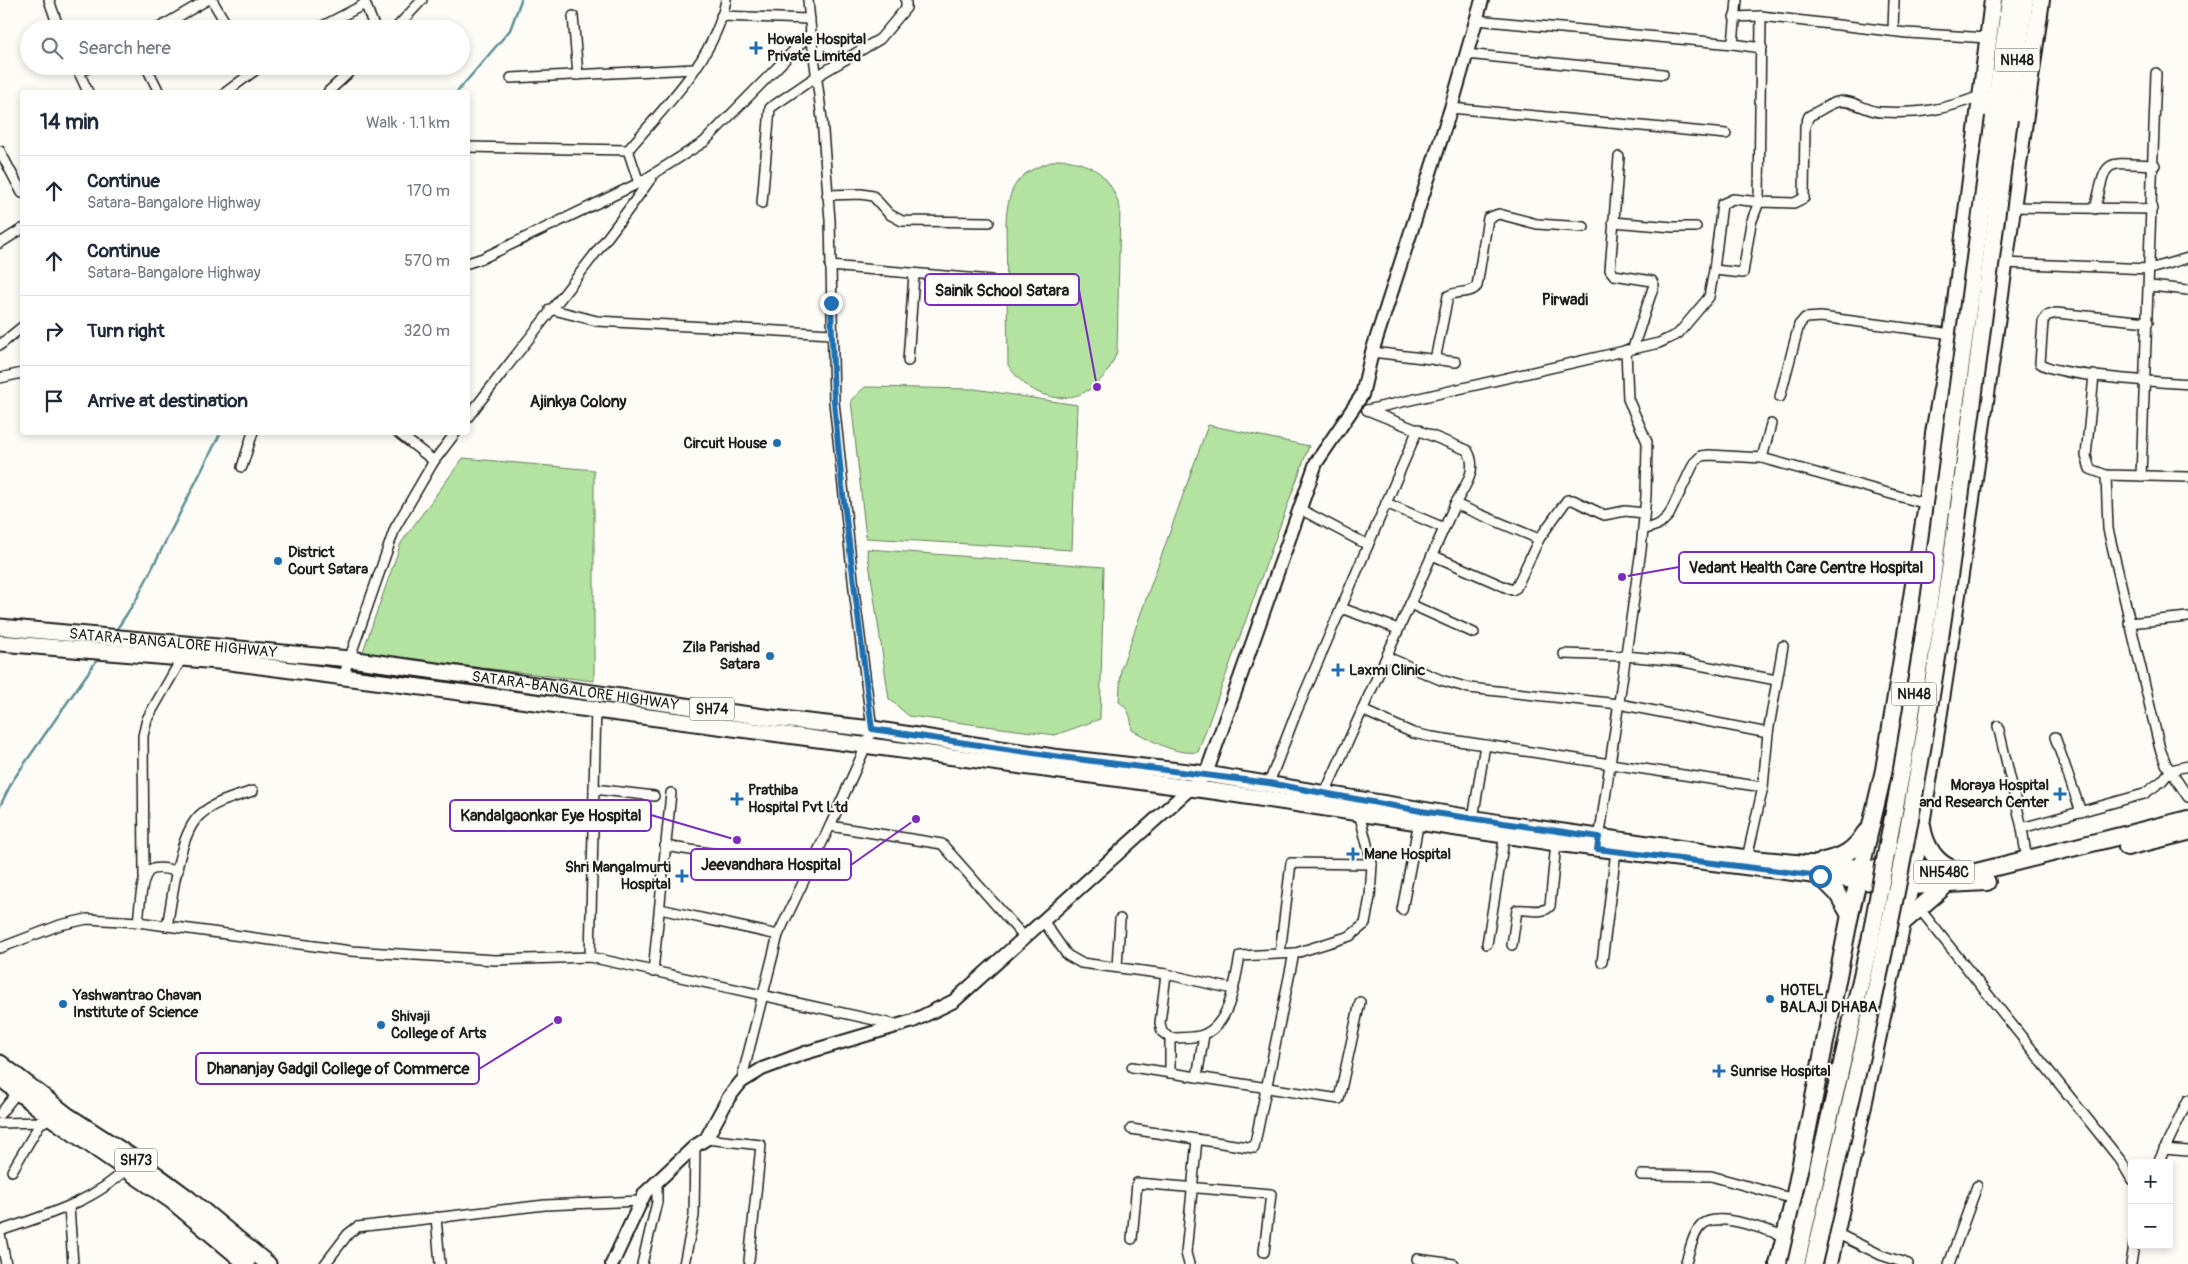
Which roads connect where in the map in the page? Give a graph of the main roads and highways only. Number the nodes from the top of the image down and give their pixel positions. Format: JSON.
{"nodes":[{"id":1,"x":1993,"y":0,"type":"edge"},
{"id":2,"x":2010,"y":0,"type":"edge"},
{"id":3,"x":2025,"y":0,"type":"edge"},
{"id":4,"x":2041,"y":0,"type":"edge"},
{"id":5,"x":2002,"y":118,"type":"junction"},
{"id":6,"x":0,"y":627,"type":"edge"},
{"id":7,"x":0,"y":643,"type":"edge"},
{"id":8,"x":2188,"y":819,"type":"edge"},
{"id":9,"x":1922,"y":821,"type":"junction"},
{"id":10,"x":1869,"y":828,"type":"junction"},
{"id":11,"x":2188,"y":832,"type":"edge"},
{"id":12,"x":1598,"y":843,"type":"junction"},
{"id":13,"x":1816,"y":870,"type":"junction"},
{"id":14,"x":1976,"y":872,"type":"junction"},
{"id":15,"x":1859,"y":875,"type":"junction"},
{"id":16,"x":1912,"y":879,"type":"junction"},
{"id":17,"x":1945,"y":886,"type":"junction"},
{"id":18,"x":1850,"y":915,"type":"junction"},
{"id":19,"x":1901,"y":924,"type":"junction"},
{"id":20,"x":1835,"y":990,"type":"junction"},
{"id":21,"x":1884,"y":1000,"type":"junction"},
{"id":22,"x":0,"y":1063,"type":"edge"},
{"id":23,"x":0,"y":1078,"type":"edge"},
{"id":24,"x":21,"y":1087,"type":"junction"},
{"id":25,"x":247,"y":1264,"type":"edge"},
{"id":26,"x":268,"y":1264,"type":"edge"},
{"id":27,"x":1778,"y":1264,"type":"edge"},
{"id":28,"x":1796,"y":1264,"type":"edge"},
{"id":29,"x":1813,"y":1264,"type":"edge"},
{"id":30,"x":1830,"y":1264,"type":"edge"}],
"edges":[{"from":1,"to":10,"type":"highway"},
{"from":2,"to":5,"type":"highway","number":"NH48"},
{"from":3,"to":5,"type":"highway","number":"NH48"},
{"from":4,"to":9,"type":"highway"},
{"from":5,"to":28,"type":"highway","number":"NH48","bridge":true},
{"from":5,"to":29,"type":"highway","number":"NH48","bridge":true},
{"from":6,"to":12,"type":"main road","name":"SATARA-BANGALORE HIGHWAY","number":"SH74"},
{"from":7,"to":12,"type":"main road","name":"SATARA-BANGALORE HIGHWAY","number":"SH74"},
{"from":8,"to":14,"type":"highway","number":"NH548C"},
{"from":9,"to":14,"type":"highway"},
{"from":9,"to":16,"type":"highway"},
{"from":10,"to":13,"type":"highway"},
{"from":10,"to":15,"type":"highway"},
{"from":11,"to":17,"type":"highway","number":"NH548C"},
{"from":12,"to":13,"type":"main road","name":"SATARA-BANGALORE HIGHWAY","number":"SH74"},
{"from":12,"to":13,"type":"main road","name":"SATARA-BANGALORE HIGHWAY","number":"SH74"},
{"from":13,"to":15,"type":"highway","name":"SATARA-BANGALORE HIGHWAY","number":"SH74"},
{"from":13,"to":18,"type":"highway"},
{"from":14,"to":16,"type":"highway","number":"NH548C"},
{"from":15,"to":16,"type":"highway","number":"NH548C"},
{"from":15,"to":18,"type":"highway"},
{"from":16,"to":17,"type":"highway","number":"NH548C"},
{"from":16,"to":19,"type":"highway"},
{"from":17,"to":19,"type":"highway"},
{"from":18,"to":20,"type":"highway"},
{"from":19,"to":21,"type":"highway"},
{"from":20,"to":21,"type":"highway"},
{"from":20,"to":27,"type":"highway"},
{"from":21,"to":30,"type":"highway"},
{"from":22,"to":24,"type":"main road","number":"SH73"},
{"from":23,"to":24,"type":"main road","number":"SH73"},
{"from":24,"to":25,"type":"main road","number":"SH73"},
{"from":24,"to":26,"type":"main road","number":"SH73"}]}
